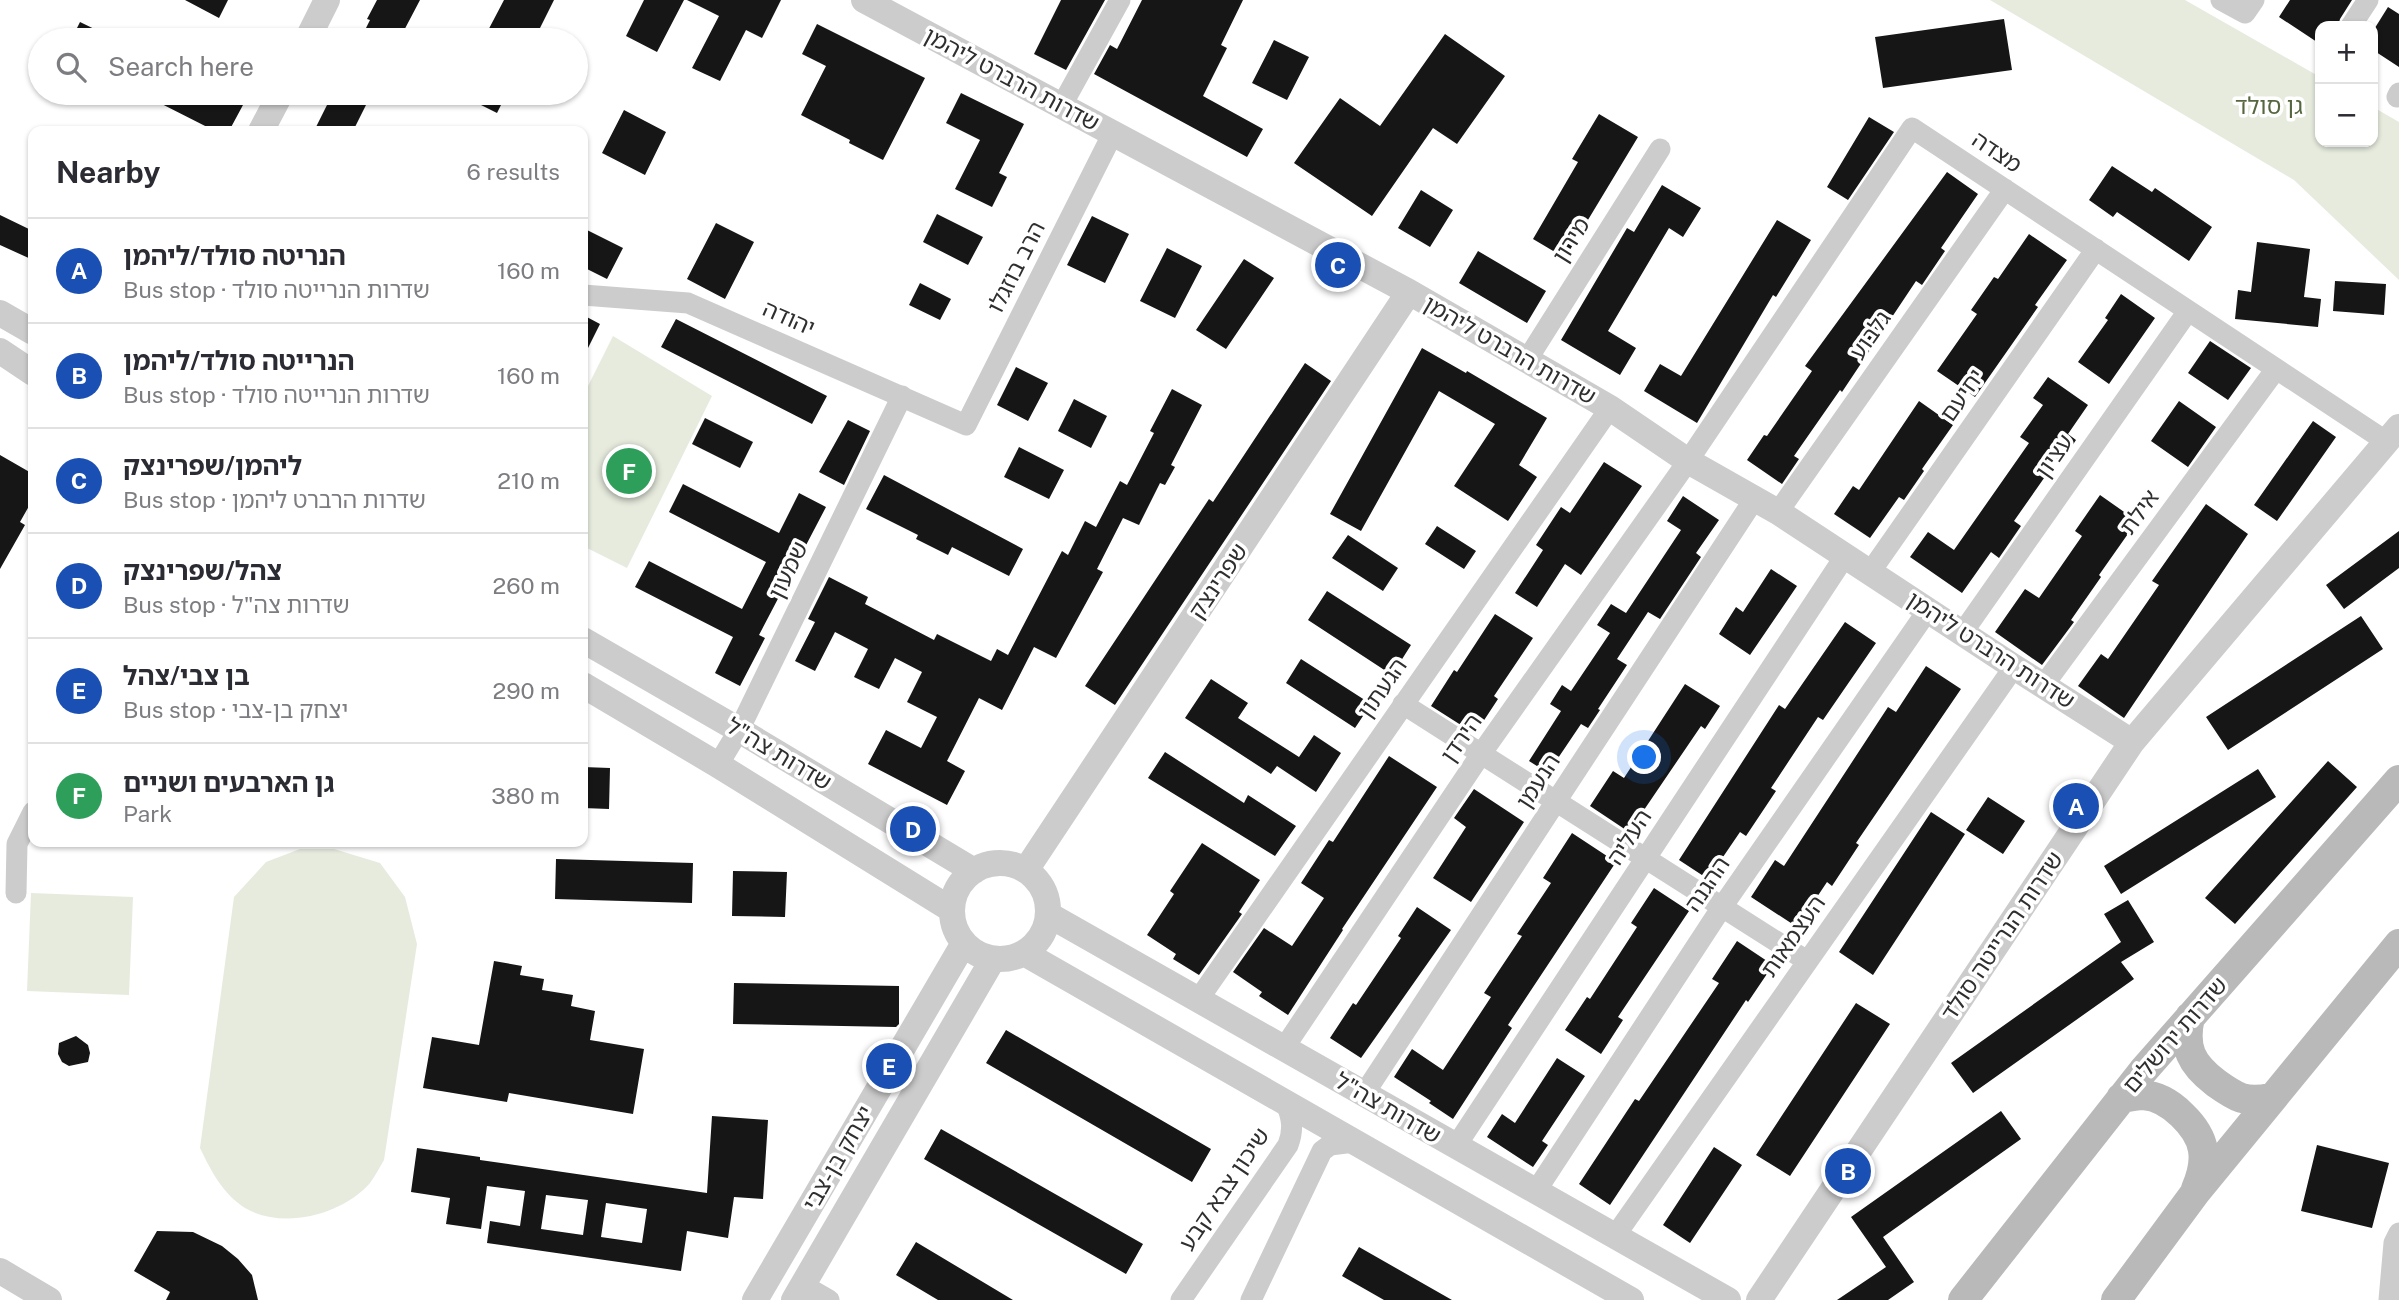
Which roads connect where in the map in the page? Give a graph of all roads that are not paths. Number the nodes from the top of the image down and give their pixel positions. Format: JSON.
{"nodes":[{"id":1,"x":327,"y":0,"type":"edge"},
{"id":2,"x":864,"y":0,"type":"edge"},
{"id":3,"x":1120,"y":0,"type":"edge"},
{"id":4,"x":2221,"y":0,"type":"edge"},
{"id":5,"x":2368,"y":0,"type":"edge"},
{"id":6,"x":2249,"y":6,"type":"edge"},
{"id":7,"x":2354,"y":21,"type":"edge"},
{"id":8,"x":313,"y":28,"type":"edge"},
{"id":9,"x":275,"y":105,"type":"edge"},
{"id":10,"x":1062,"y":105,"type":"junction"},
{"id":11,"x":264,"y":126,"type":"edge"},
{"id":12,"x":1113,"y":133,"type":"junction"},
{"id":13,"x":1660,"y":149,"type":"dead end"},
{"id":14,"x":2005,"y":189,"type":"junction"},
{"id":15,"x":2096,"y":249,"type":"junction"},
{"id":16,"x":1409,"y":292,"type":"junction"},
{"id":17,"x":588,"y":295,"type":"edge"},
{"id":18,"x":2188,"y":311,"type":"junction"},
{"id":19,"x":0,"y":313,"type":"edge"},
{"id":20,"x":28,"y":329,"type":"edge"},
{"id":21,"x":0,"y":351,"type":"edge"},
{"id":22,"x":1527,"y":360,"type":"junction"},
{"id":23,"x":2276,"y":369,"type":"junction"},
{"id":24,"x":28,"y":370,"type":"edge"},
{"id":25,"x":902,"y":396,"type":"junction"},
{"id":26,"x":1610,"y":408,"type":"junction"},
{"id":27,"x":966,"y":425,"type":"joint"},
{"id":28,"x":2393,"y":435,"type":"edge"},
{"id":29,"x":1688,"y":461,"type":"junction"},
{"id":30,"x":1755,"y":498,"type":"junction"},
{"id":31,"x":1778,"y":512,"type":"junction"},
{"id":32,"x":1845,"y":556,"type":"junction"},
{"id":33,"x":1871,"y":571,"type":"junction"},
{"id":34,"x":1927,"y":610,"type":"junction"},
{"id":35,"x":1963,"y":632,"type":"junction"},
{"id":36,"x":588,"y":643,"type":"edge"},
{"id":37,"x":2014,"y":667,"type":"junction"},
{"id":38,"x":2043,"y":686,"type":"junction"},
{"id":39,"x":588,"y":688,"type":"edge"},
{"id":40,"x":1403,"y":704,"type":"junction"},
{"id":41,"x":739,"y":730,"type":"junction"},
{"id":42,"x":2132,"y":742,"type":"junction"},
{"id":43,"x":1481,"y":754,"type":"junction"},
{"id":44,"x":719,"y":765,"type":"junction"},
{"id":45,"x":2399,"y":780,"type":"edge"},
{"id":46,"x":1556,"y":802,"type":"junction"},
{"id":47,"x":28,"y":822,"type":"edge"},
{"id":48,"x":1646,"y":859,"type":"junction"},
{"id":49,"x":1026,"y":870,"type":"junction"},
{"id":50,"x":974,"y":871,"type":"junction"},
{"id":51,"x":16,"y":893,"type":"dead end"},
{"id":52,"x":1722,"y":907,"type":"junction"},
{"id":53,"x":952,"y":910,"type":"junction"},
{"id":54,"x":1049,"y":915,"type":"junction"},
{"id":55,"x":964,"y":943,"type":"junction"},
{"id":56,"x":2399,"y":944,"type":"edge"},
{"id":57,"x":1024,"y":953,"type":"junction"},
{"id":58,"x":993,"y":959,"type":"junction"},
{"id":59,"x":1807,"y":961,"type":"junction"},
{"id":60,"x":1198,"y":1000,"type":"junction"},
{"id":61,"x":2190,"y":1017,"type":"junction"},
{"id":62,"x":1283,"y":1048,"type":"junction"},
{"id":63,"x":1364,"y":1094,"type":"junction"},
{"id":64,"x":2121,"y":1098,"type":"junction"},
{"id":65,"x":2271,"y":1098,"type":"junction"},
{"id":66,"x":1286,"y":1103,"type":"junction"},
{"id":67,"x":1354,"y":1142,"type":"junction"},
{"id":68,"x":1456,"y":1146,"type":"junction"},
{"id":69,"x":1536,"y":1191,"type":"junction"},
{"id":70,"x":2195,"y":1193,"type":"junction"},
{"id":71,"x":2399,"y":1233,"type":"edge"},
{"id":72,"x":1615,"y":1236,"type":"junction"},
{"id":73,"x":0,"y":1271,"type":"edge"},
{"id":74,"x":798,"y":1292,"type":"edge"},
{"id":75,"x":49,"y":1300,"type":"edge"},
{"id":76,"x":755,"y":1300,"type":"edge"},
{"id":77,"x":829,"y":1300,"type":"edge"},
{"id":78,"x":1181,"y":1300,"type":"edge"},
{"id":79,"x":1251,"y":1300,"type":"edge"},
{"id":80,"x":1632,"y":1300,"type":"edge"},
{"id":81,"x":1728,"y":1300,"type":"edge"},
{"id":82,"x":1759,"y":1300,"type":"edge"},
{"id":83,"x":1964,"y":1300,"type":"edge"},
{"id":84,"x":2116,"y":1300,"type":"edge"},
{"id":85,"x":2389,"y":1300,"type":"edge"}],
"edges":[{"from":1,"to":8,"type":"street"},
{"from":2,"to":10,"type":"street","name":"שדרות הרברט ליהמן"},
{"from":3,"to":10,"type":"street"},
{"from":4,"to":6,"type":"street"},
{"from":5,"to":7,"type":"street"},
{"from":9,"to":11,"type":"street"},
{"from":10,"to":12,"type":"street","name":"שדרות הרברט ליהמן"},
{"from":12,"to":16,"type":"street","name":"שדרות הרברט ליהמן"},
{"from":12,"to":27,"type":"street","name":"הרב בוזגלו"},
{"from":13,"to":22,"type":"street","name":"מירון"},
{"from":14,"to":15,"type":"street","name":"מצדה"},
{"from":14,"to":29,"type":"street","name":"מצדה"},
{"from":14,"to":31,"type":"street","name":"גלבוע"},
{"from":15,"to":18,"type":"street","name":"מצדה"},
{"from":15,"to":33,"type":"street","name":"יחיעם"},
{"from":16,"to":22,"type":"street","name":"שדרות הרברט ליהמן"},
{"from":16,"to":49,"type":"street","name":"שפרינצק"},
{"from":17,"to":25,"type":"street","name":"יהודה"},
{"from":18,"to":23,"type":"street","name":"מצדה"},
{"from":18,"to":35,"type":"street","name":"עציון"},
{"from":19,"to":20,"type":"street"},
{"from":21,"to":24,"type":"street"},
{"from":22,"to":26,"type":"street","name":"שדרות הרברט ליהמן"},
{"from":23,"to":28,"type":"street","name":"מצדה"},
{"from":23,"to":38,"type":"street","name":"אילת"},
{"from":25,"to":27,"type":"street","name":"יהודה"},
{"from":25,"to":41,"type":"street","name":"שמעון"},
{"from":26,"to":29,"type":"street","name":"שדרות הרברט ליהמן"},
{"from":26,"to":40,"type":"street","name":"הגעתון"},
{"from":28,"to":42,"type":"street","name":"שדרות הנרייטה סולד"},
{"from":29,"to":30,"type":"street","name":"שדרות הרברט ליהמן"},
{"from":29,"to":43,"type":"street","name":"הירדן"},
{"from":30,"to":31,"type":"street","name":"שדרות הרברט ליהמן"},
{"from":30,"to":46,"type":"street","name":"הנעמן"},
{"from":31,"to":32,"type":"street","name":"שדרות הרברט ליהמן"},
{"from":32,"to":33,"type":"street","name":"שדרות הרברט ליהמן"},
{"from":32,"to":48,"type":"street","name":"העליה"},
{"from":33,"to":34,"type":"street","name":"שדרות הרברט ליהמן"},
{"from":34,"to":35,"type":"street","name":"שדרות הרברט ליהמן"},
{"from":34,"to":52,"type":"street","name":"ההגנה"},
{"from":35,"to":37,"type":"street","name":"שדרות הרברט ליהמן"},
{"from":36,"to":41,"type":"street","name":"שדרות צה\"ל"},
{"from":37,"to":38,"type":"street","name":"שדרות הרברט ליהמן"},
{"from":37,"to":59,"type":"street","name":"העצמאות"},
{"from":38,"to":42,"type":"street","name":"שדרות הרברט ליהמן"},
{"from":39,"to":44,"type":"street","name":"שדרות צה\"ל"},
{"from":40,"to":43,"type":"street"},
{"from":40,"to":60,"type":"street","name":"הגעתון"},
{"from":41,"to":44,"type":"street","name":"שמעון"},
{"from":41,"to":50,"type":"street","name":"שדרות צה\"ל"},
{"from":42,"to":82,"type":"street","name":"שדרות הנרייטה סולד"},
{"from":43,"to":46,"type":"street"},
{"from":43,"to":62,"type":"street","name":"הירדן"},
{"from":44,"to":53,"type":"street","name":"שדרות צה\"ל"},
{"from":45,"to":61,"type":"main road","name":"שדרות ירושלים"},
{"from":46,"to":48,"type":"street"},
{"from":46,"to":63,"type":"street","name":"הנעמן"},
{"from":47,"to":51,"type":"street"},
{"from":48,"to":52,"type":"street"},
{"from":48,"to":68,"type":"street","name":"העליה"},
{"from":49,"to":50,"type":"street"},
{"from":49,"to":54,"type":"street"},
{"from":50,"to":53,"type":"street"},
{"from":52,"to":59,"type":"street"},
{"from":52,"to":69,"type":"street","name":"ההגנה"},
{"from":53,"to":55,"type":"street"},
{"from":54,"to":57,"type":"street"},
{"from":54,"to":60,"type":"street","name":"שדרות צה\"ל"},
{"from":55,"to":58,"type":"street"},
{"from":55,"to":76,"type":"street","name":"יצחק בן-צבי"},
{"from":56,"to":65,"type":"main road"},
{"from":57,"to":58,"type":"street"},
{"from":57,"to":66,"type":"street","name":"שדרות צה\"ל"},
{"from":58,"to":74,"type":"street","name":"יצחק בן-צבי"},
{"from":59,"to":72,"type":"street","name":"העצמאות"},
{"from":60,"to":62,"type":"street","name":"שדרות צה\"ל"},
{"from":61,"to":64,"type":"main road","name":"שדרות ירושלים"},
{"from":61,"to":65,"type":"main road"},
{"from":62,"to":63,"type":"street","name":"שדרות צה\"ל"},
{"from":63,"to":68,"type":"street","name":"שדרות צה\"ל"},
{"from":64,"to":70,"type":"main road"},
{"from":64,"to":83,"type":"main road","name":"שדרות ירושלים"},
{"from":65,"to":70,"type":"main road"},
{"from":66,"to":67,"type":"street","name":"שדרות צה\"ל"},
{"from":66,"to":78,"type":"street","name":"שיכון צבא קבע"},
{"from":67,"to":79,"type":"street"},
{"from":67,"to":80,"type":"street","name":"שדרות צה\"ל"},
{"from":68,"to":69,"type":"street","name":"שדרות צה\"ל"},
{"from":69,"to":72,"type":"street","name":"שדרות צה\"ל"},
{"from":70,"to":84,"type":"main road"},
{"from":71,"to":85,"type":"street"},
{"from":72,"to":81,"type":"street","name":"שדרות צה\"ל"},
{"from":73,"to":75,"type":"street"},
{"from":74,"to":77,"type":"street"}]}
